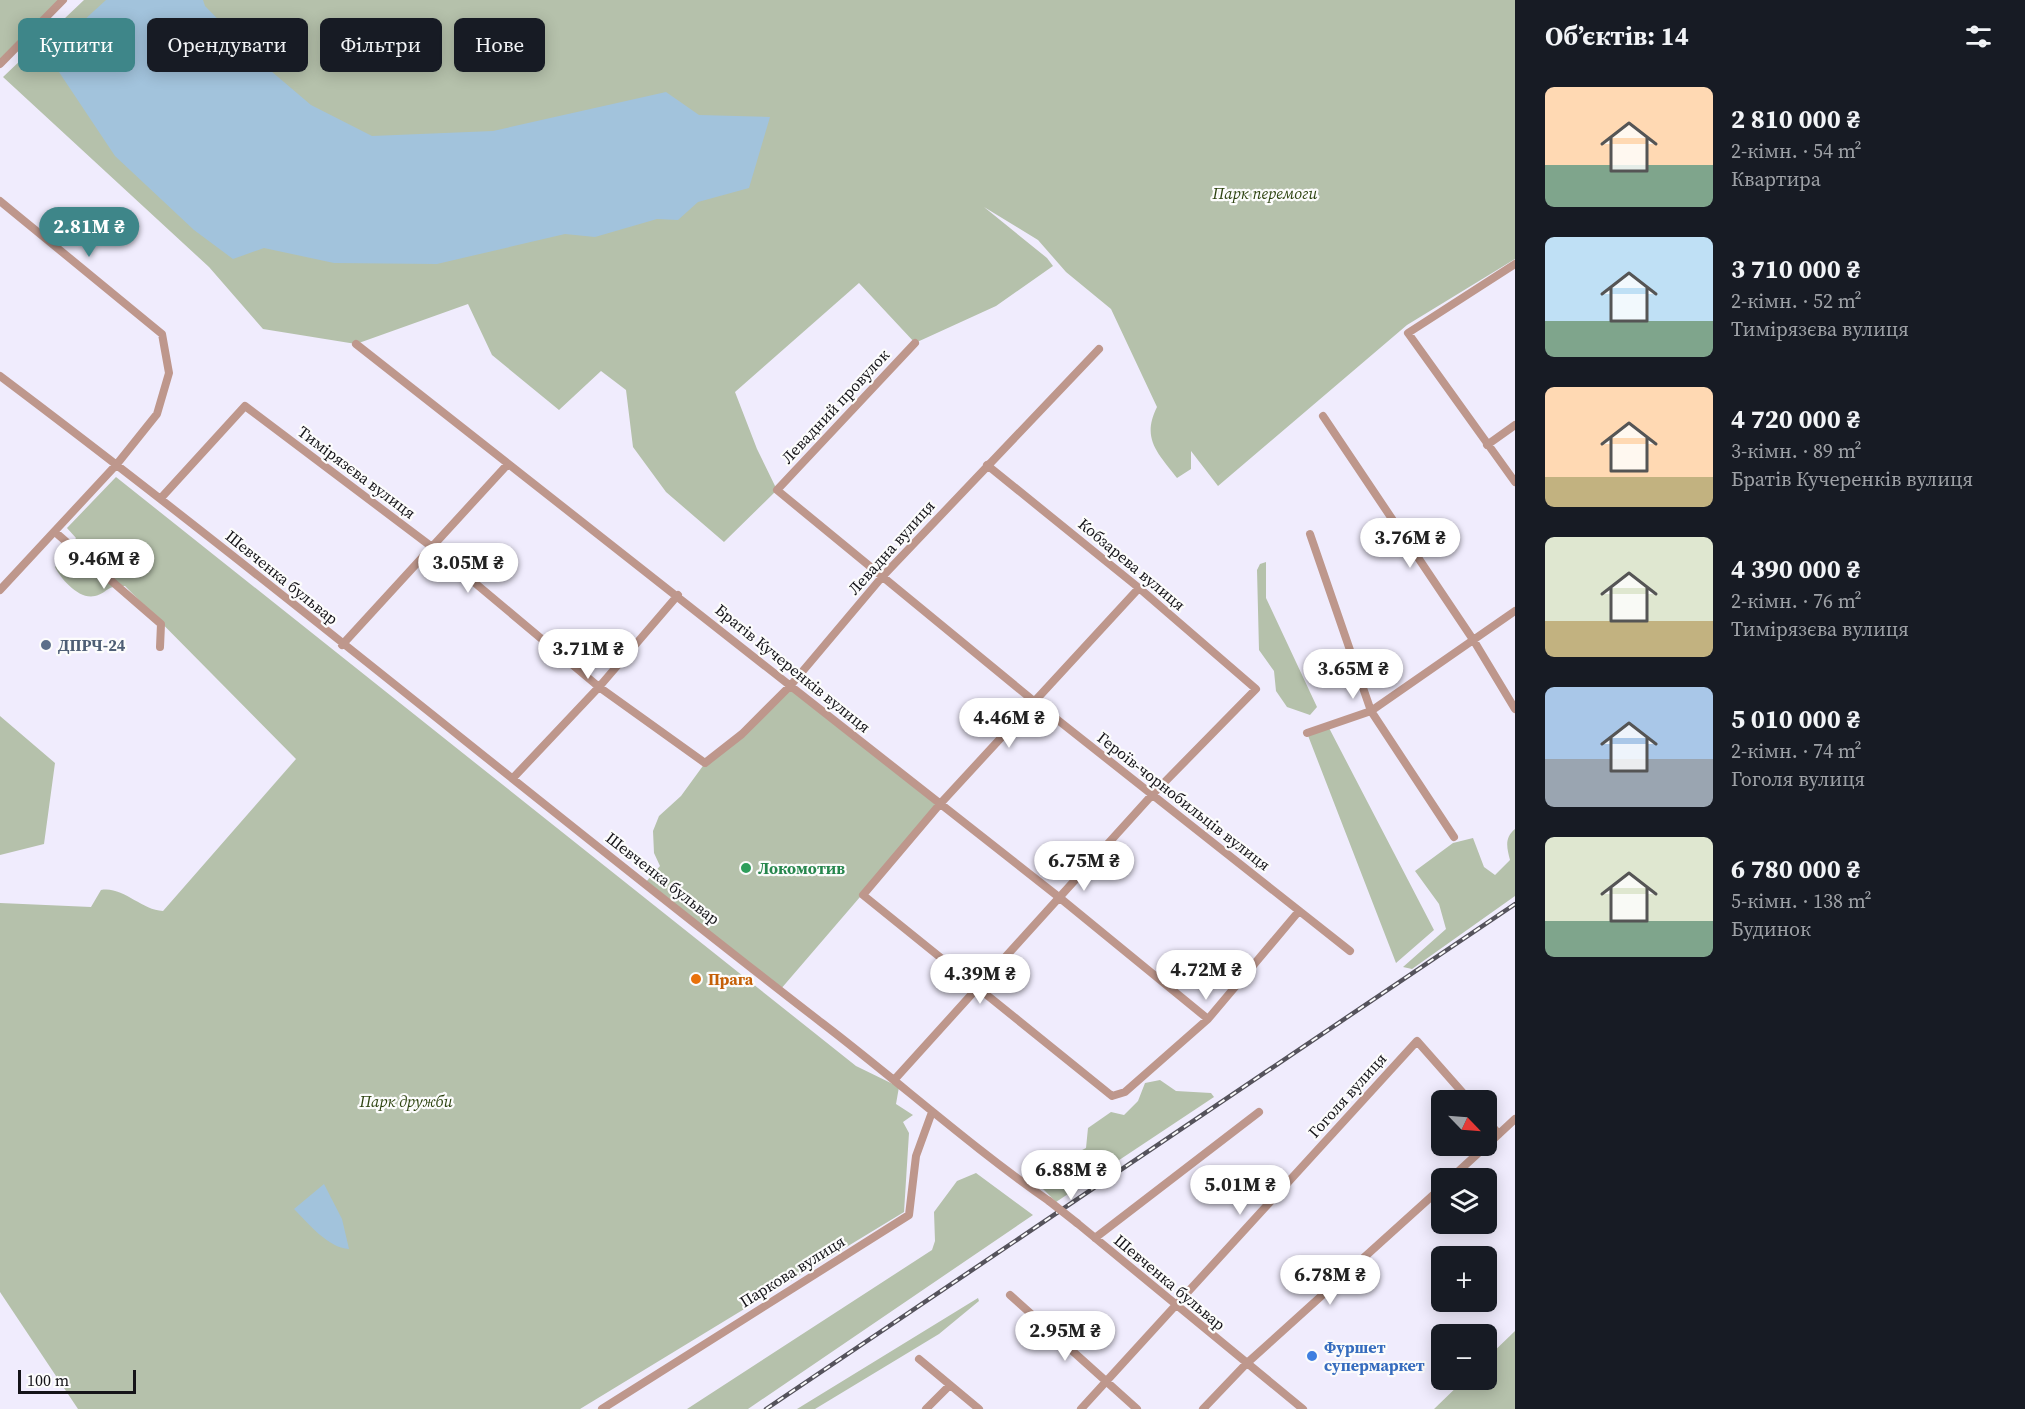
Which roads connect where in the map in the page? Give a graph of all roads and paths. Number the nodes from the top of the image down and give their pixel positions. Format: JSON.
{"nodes":[{"id":1,"x":63,"y":0,"type":"edge"},
{"id":2,"x":0,"y":64,"type":"edge"},
{"id":3,"x":0,"y":201,"type":"edge"},
{"id":4,"x":1515,"y":264,"type":"edge"},
{"id":5,"x":915,"y":343,"type":"dead end"},
{"id":6,"x":356,"y":344,"type":"dead end"},
{"id":7,"x":1099,"y":349,"type":"dead end"},
{"id":8,"x":0,"y":376,"type":"edge"},
{"id":9,"x":1323,"y":416,"type":"dead end"},
{"id":10,"x":1515,"y":425,"type":"edge"},
{"id":11,"x":1488,"y":445,"type":"junction"},
{"id":12,"x":117,"y":464,"type":"junction"},
{"id":13,"x":507,"y":465,"type":"junction"},
{"id":14,"x":987,"y":465,"type":"junction"},
{"id":15,"x":1515,"y":482,"type":"edge"},
{"id":16,"x":777,"y":490,"type":"joint"},
{"id":17,"x":161,"y":498,"type":"junction"},
{"id":18,"x":55,"y":532,"type":"junction"},
{"id":19,"x":1310,"y":534,"type":"dead end"},
{"id":20,"x":432,"y":547,"type":"junction"},
{"id":21,"x":882,"y":577,"type":"junction"},
{"id":22,"x":1139,"y":588,"type":"junction"},
{"id":23,"x":0,"y":590,"type":"edge"},
{"id":24,"x":678,"y":595,"type":"junction"},
{"id":25,"x":1515,"y":610,"type":"edge"},
{"id":26,"x":1474,"y":641,"type":"junction"},
{"id":27,"x":342,"y":645,"type":"junction"},
{"id":28,"x":160,"y":647,"type":"dead end"},
{"id":29,"x":791,"y":686,"type":"junction"},
{"id":30,"x":599,"y":687,"type":"junction"},
{"id":31,"x":1035,"y":702,"type":"junction"},
{"id":32,"x":1515,"y":709,"type":"edge"},
{"id":33,"x":1371,"y":711,"type":"junction"},
{"id":34,"x":1307,"y":733,"type":"dead end"},
{"id":35,"x":705,"y":763,"type":"joint"},
{"id":36,"x":513,"y":778,"type":"junction"},
{"id":37,"x":1152,"y":795,"type":"junction"},
{"id":38,"x":940,"y":804,"type":"junction"},
{"id":39,"x":1454,"y":837,"type":"dead end"},
{"id":40,"x":1060,"y":898,"type":"junction"},
{"id":41,"x":1299,"y":911,"type":"junction"},
{"id":42,"x":1350,"y":951,"type":"dead end"},
{"id":43,"x":977,"y":986,"type":"junction"},
{"id":44,"x":1208,"y":1019,"type":"junction"},
{"id":45,"x":895,"y":1079,"type":"junction"},
{"id":46,"x":1460,"y":1090,"type":"edge"},
{"id":47,"x":932,"y":1112,"type":"junction"},
{"id":48,"x":1258,"y":1112,"type":"dead end"},
{"id":49,"x":1515,"y":1119,"type":"edge"},
{"id":50,"x":1499,"y":1134,"type":"edge"},
{"id":51,"x":1475,"y":1156,"type":"edge"},
{"id":52,"x":1462,"y":1168,"type":"edge"},
{"id":53,"x":1431,"y":1197,"type":"edge"},
{"id":54,"x":1095,"y":1238,"type":"junction"},
{"id":55,"x":1010,"y":1295,"type":"dead end"},
{"id":56,"x":1175,"y":1307,"type":"junction"},
{"id":57,"x":919,"y":1359,"type":"dead end"},
{"id":58,"x":1246,"y":1364,"type":"junction"},
{"id":59,"x":1106,"y":1382,"type":"junction"},
{"id":60,"x":950,"y":1385,"type":"junction"},
{"id":61,"x":602,"y":1409,"type":"edge"},
{"id":62,"x":926,"y":1409,"type":"edge"},
{"id":63,"x":979,"y":1409,"type":"edge"},
{"id":64,"x":1081,"y":1409,"type":"edge"},
{"id":65,"x":1137,"y":1409,"type":"edge"},
{"id":66,"x":1203,"y":1409,"type":"edge"},
{"id":67,"x":1303,"y":1409,"type":"edge"}],
"edges":[{"from":1,"to":2,"type":"street"},
{"from":3,"to":12,"type":"street"},
{"from":4,"to":11,"type":"street"},
{"from":5,"to":16,"type":"street","name":"Левадний провулок"},
{"from":6,"to":13,"type":"street","name":"Братів Кучеренків вулиця"},
{"from":7,"to":14,"type":"street","name":"Левадна вулиця"},
{"from":8,"to":12,"type":"street","name":"Шевченка бульвар"},
{"from":9,"to":26,"type":"street"},
{"from":10,"to":11,"type":"street"},
{"from":11,"to":15,"type":"street"},
{"from":12,"to":17,"type":"street","name":"Шевченка бульвар"},
{"from":12,"to":18,"type":"street"},
{"from":13,"to":20,"type":"street"},
{"from":13,"to":24,"type":"street","name":"Братів Кучеренків вулиця"},
{"from":14,"to":21,"type":"street","name":"Левадна вулиця"},
{"from":14,"to":22,"type":"street","name":"Кобзарева вулиця"},
{"from":16,"to":21,"type":"street","name":"Героїв-чорнобильців вулиця"},
{"from":17,"to":20,"type":"street","name":"Тимірязєва вулиця"},
{"from":17,"to":27,"type":"street","name":"Шевченка бульвар"},
{"from":18,"to":23,"type":"street"},
{"from":18,"to":28,"type":"street"},
{"from":19,"to":33,"type":"street"},
{"from":20,"to":27,"type":"street"},
{"from":20,"to":30,"type":"street","name":"Тимірязєва вулиця"},
{"from":21,"to":29,"type":"street","name":"Левадна вулиця"},
{"from":21,"to":31,"type":"street","name":"Героїв-чорнобильців вулиця"},
{"from":22,"to":31,"type":"street"},
{"from":22,"to":37,"type":"street","name":"Кобзарева вулиця"},
{"from":24,"to":29,"type":"street","name":"Братів Кучеренків вулиця"},
{"from":24,"to":30,"type":"street"},
{"from":25,"to":26,"type":"street"},
{"from":26,"to":32,"type":"street"},
{"from":26,"to":33,"type":"street"},
{"from":27,"to":36,"type":"street","name":"Шевченка бульвар"},
{"from":29,"to":35,"type":"street","name":"Левадна вулиця"},
{"from":29,"to":38,"type":"street","name":"Братів Кучеренків вулиця"},
{"from":30,"to":35,"type":"street","name":"Тимірязєва вулиця"},
{"from":30,"to":36,"type":"street"},
{"from":31,"to":37,"type":"street","name":"Героїв-чорнобильців вулиця"},
{"from":31,"to":38,"type":"street"},
{"from":33,"to":34,"type":"street"},
{"from":33,"to":39,"type":"street"},
{"from":36,"to":45,"type":"street","name":"Шевченка бульвар"},
{"from":37,"to":40,"type":"street"},
{"from":37,"to":41,"type":"street","name":"Героїв-чорнобильців вулиця"},
{"from":38,"to":40,"type":"street","name":"Братів Кучеренків вулиця"},
{"from":38,"to":43,"type":"street"},
{"from":40,"to":43,"type":"street"},
{"from":40,"to":44,"type":"street","name":"Братів Кучеренків вулиця"},
{"from":41,"to":42,"type":"street","name":"Героїв-чорнобильців вулиця"},
{"from":41,"to":44,"type":"street"},
{"from":43,"to":44,"type":"street"},
{"from":43,"to":45,"type":"street"},
{"from":45,"to":47,"type":"street","name":"Шевченка бульвар"},
{"from":46,"to":56,"type":"street","name":"Гоголя вулиця"},
{"from":47,"to":54,"type":"street","name":"Шевченка бульвар","bridge":true},
{"from":47,"to":61,"type":"street","name":"Паркова вулиця"},
{"from":48,"to":54,"type":"street"},
{"from":49,"to":50,"type":"street"},
{"from":51,"to":52,"type":"street"},
{"from":53,"to":58,"type":"street"},
{"from":54,"to":56,"type":"street","name":"Шевченка бульвар"},
{"from":55,"to":59,"type":"street"},
{"from":56,"to":58,"type":"street","name":"Шевченка бульвар"},
{"from":56,"to":59,"type":"street","name":"Гоголя вулиця"},
{"from":57,"to":60,"type":"street"},
{"from":58,"to":66,"type":"street"},
{"from":58,"to":67,"type":"street","name":"Шевченка бульвар"},
{"from":59,"to":64,"type":"street","name":"Гоголя вулиця"},
{"from":59,"to":65,"type":"street"},
{"from":60,"to":62,"type":"street"},
{"from":60,"to":63,"type":"street"}]}
